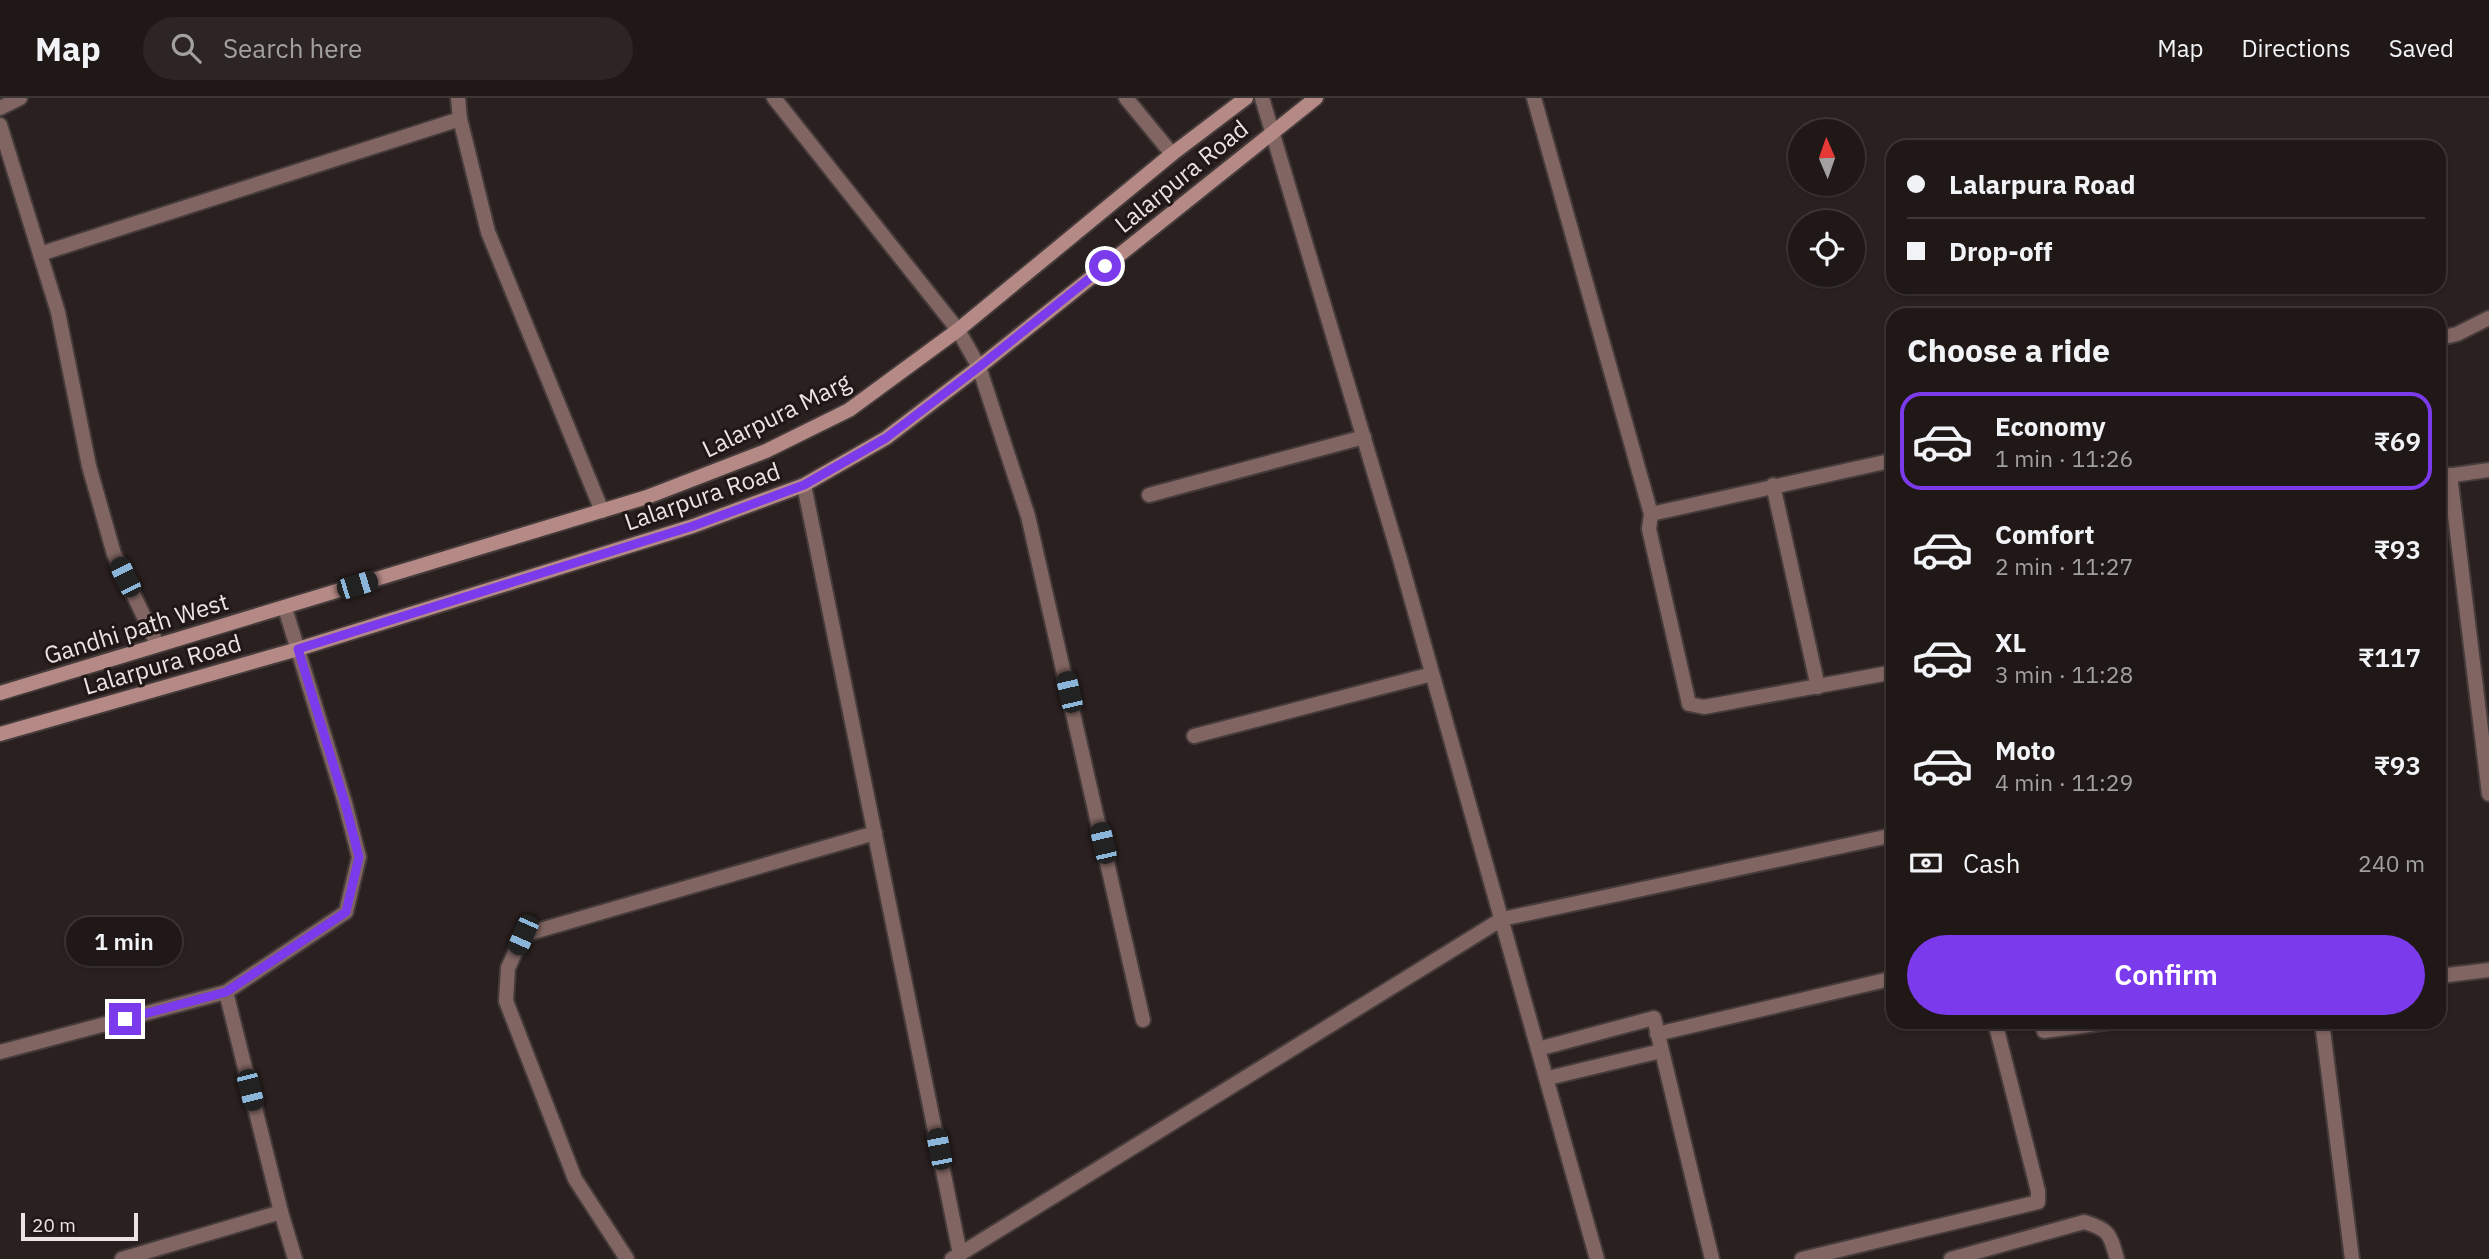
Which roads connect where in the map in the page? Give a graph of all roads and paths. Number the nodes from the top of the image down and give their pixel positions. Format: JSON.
{"nodes":[{"id":1,"x":20,"y":98,"type":"edge"},
{"id":2,"x":457,"y":98,"type":"edge"},
{"id":3,"x":774,"y":98,"type":"edge"},
{"id":4,"x":1126,"y":98,"type":"edge"},
{"id":5,"x":1246,"y":98,"type":"edge"},
{"id":6,"x":1262,"y":98,"type":"edge"},
{"id":7,"x":1317,"y":98,"type":"edge"},
{"id":8,"x":1534,"y":98,"type":"edge"},
{"id":9,"x":0,"y":108,"type":"edge"},
{"id":10,"x":460,"y":119,"type":"junction"},
{"id":11,"x":0,"y":125,"type":"edge"},
{"id":12,"x":1272,"y":131,"type":"junction"},
{"id":13,"x":1172,"y":154,"type":"junction"},
{"id":14,"x":40,"y":254,"type":"junction"},
{"id":15,"x":2489,"y":318,"type":"edge"},
{"id":16,"x":958,"y":330,"type":"junction"},
{"id":17,"x":2446,"y":337,"type":"edge"},
{"id":18,"x":979,"y":367,"type":"junction"},
{"id":19,"x":1364,"y":437,"type":"junction"},
{"id":20,"x":1886,"y":462,"type":"edge"},
{"id":21,"x":2489,"y":470,"type":"edge"},
{"id":22,"x":2446,"y":476,"type":"edge"},
{"id":23,"x":2446,"y":483,"type":"edge"},
{"id":24,"x":804,"y":485,"type":"junction"},
{"id":25,"x":1773,"y":485,"type":"junction"},
{"id":26,"x":1149,"y":495,"type":"dead end"},
{"id":27,"x":602,"y":511,"type":"junction"},
{"id":28,"x":1651,"y":513,"type":"junction"},
{"id":29,"x":285,"y":608,"type":"junction"},
{"id":30,"x":157,"y":644,"type":"junction"},
{"id":31,"x":298,"y":649,"type":"junction"},
{"id":32,"x":1432,"y":674,"type":"junction"},
{"id":33,"x":1886,"y":674,"type":"edge"},
{"id":34,"x":1818,"y":687,"type":"junction"},
{"id":35,"x":0,"y":692,"type":"edge"},
{"id":36,"x":0,"y":734,"type":"edge"},
{"id":37,"x":1194,"y":736,"type":"dead end"},
{"id":38,"x":2489,"y":794,"type":"edge"},
{"id":39,"x":875,"y":833,"type":"junction"},
{"id":40,"x":1886,"y":837,"type":"edge"},
{"id":41,"x":1502,"y":919,"type":"junction"},
{"id":42,"x":2489,"y":970,"type":"edge"},
{"id":43,"x":2446,"y":975,"type":"edge"},
{"id":44,"x":1886,"y":980,"type":"edge"},
{"id":45,"x":226,"y":992,"type":"junction"},
{"id":46,"x":1143,"y":1020,"type":"dead end"},
{"id":47,"x":1997,"y":1029,"type":"edge"},
{"id":48,"x":2059,"y":1029,"type":"edge"},
{"id":49,"x":2323,"y":1029,"type":"edge"},
{"id":50,"x":2044,"y":1031,"type":"dead end"},
{"id":51,"x":1657,"y":1034,"type":"junction"},
{"id":52,"x":1538,"y":1049,"type":"junction"},
{"id":53,"x":1661,"y":1051,"type":"junction"},
{"id":54,"x":0,"y":1052,"type":"edge"},
{"id":55,"x":1548,"y":1078,"type":"junction"},
{"id":56,"x":281,"y":1212,"type":"junction"},
{"id":57,"x":956,"y":1257,"type":"edge"},
{"id":58,"x":122,"y":1259,"type":"edge"},
{"id":59,"x":295,"y":1259,"type":"edge"},
{"id":60,"x":627,"y":1259,"type":"edge"},
{"id":61,"x":1597,"y":1259,"type":"edge"},
{"id":62,"x":1712,"y":1259,"type":"edge"},
{"id":63,"x":1802,"y":1259,"type":"edge"},
{"id":64,"x":1951,"y":1259,"type":"edge"},
{"id":65,"x":2117,"y":1259,"type":"edge"},
{"id":66,"x":2352,"y":1259,"type":"edge"}],
"edges":[{"from":1,"to":9,"type":"street"},
{"from":2,"to":10,"type":"street"},
{"from":3,"to":16,"type":"street"},
{"from":4,"to":13,"type":"street"},
{"from":5,"to":13,"type":"street","name":"Lalarpura Marg"},
{"from":6,"to":12,"type":"street"},
{"from":7,"to":12,"type":"street","name":"Lalarpura Road"},
{"from":8,"to":28,"type":"street"},
{"from":10,"to":14,"type":"street"},
{"from":10,"to":27,"type":"street"},
{"from":11,"to":14,"type":"street"},
{"from":12,"to":18,"type":"street","name":"Lalarpura Road"},
{"from":12,"to":19,"type":"street"},
{"from":13,"to":16,"type":"street","name":"Lalarpura Marg"},
{"from":14,"to":30,"type":"street"},
{"from":15,"to":17,"type":"street"},
{"from":16,"to":18,"type":"street"},
{"from":16,"to":27,"type":"street","name":"Lalarpura Marg"},
{"from":18,"to":24,"type":"street","name":"Lalarpura Road"},
{"from":18,"to":46,"type":"street"},
{"from":19,"to":26,"type":"street"},
{"from":19,"to":32,"type":"street"},
{"from":20,"to":25,"type":"street"},
{"from":21,"to":22,"type":"street"},
{"from":23,"to":38,"type":"street"},
{"from":24,"to":31,"type":"street","name":"Lalarpura Road"},
{"from":24,"to":39,"type":"street"},
{"from":25,"to":28,"type":"street"},
{"from":25,"to":34,"type":"street"},
{"from":27,"to":29,"type":"street","name":"Lalarpura Marg"},
{"from":28,"to":34,"type":"street"},
{"from":29,"to":30,"type":"street","name":"Gandhi path West"},
{"from":29,"to":31,"type":"street"},
{"from":30,"to":35,"type":"street","name":"Gandhi path West"},
{"from":31,"to":36,"type":"street","name":"Lalarpura Road"},
{"from":31,"to":45,"type":"street"},
{"from":32,"to":37,"type":"street"},
{"from":32,"to":41,"type":"street"},
{"from":33,"to":34,"type":"street"},
{"from":39,"to":57,"type":"street"},
{"from":39,"to":60,"type":"street"},
{"from":40,"to":41,"type":"street"},
{"from":41,"to":52,"type":"street"},
{"from":41,"to":57,"type":"street"},
{"from":42,"to":43,"type":"street"},
{"from":44,"to":51,"type":"street"},
{"from":45,"to":54,"type":"street"},
{"from":45,"to":56,"type":"street"},
{"from":47,"to":63,"type":"street"},
{"from":48,"to":50,"type":"street"},
{"from":49,"to":66,"type":"street"},
{"from":51,"to":52,"type":"street"},
{"from":51,"to":53,"type":"street"},
{"from":52,"to":55,"type":"street"},
{"from":53,"to":55,"type":"street"},
{"from":53,"to":62,"type":"street"},
{"from":55,"to":61,"type":"street"},
{"from":56,"to":58,"type":"street"},
{"from":56,"to":59,"type":"street"},
{"from":64,"to":65,"type":"street"}]}
